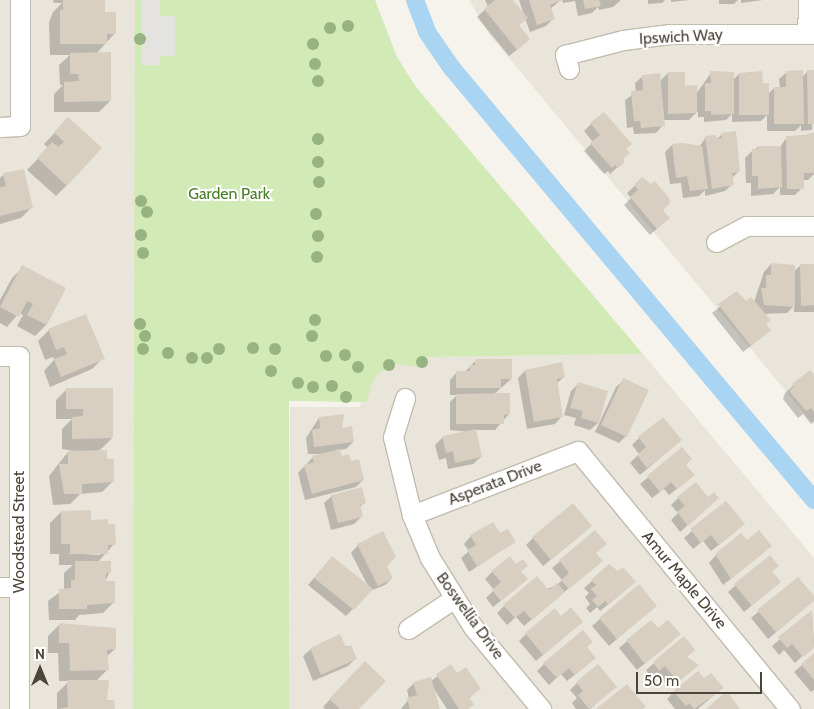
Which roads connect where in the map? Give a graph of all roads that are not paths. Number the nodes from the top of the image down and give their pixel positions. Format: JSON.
{"nodes":[{"id":1,"x":20,"y":0,"type":"edge"},
{"id":2,"x":808,"y":0,"type":"edge"},
{"id":3,"x":811,"y":34,"type":"edge"},
{"id":4,"x":569,"y":69,"type":"dead end"},
{"id":5,"x":0,"y":127,"type":"edge"},
{"id":6,"x":814,"y":226,"type":"edge"},
{"id":7,"x":716,"y":242,"type":"dead end"},
{"id":8,"x":0,"y":356,"type":"edge"},
{"id":9,"x":405,"y":398,"type":"dead end"},
{"id":10,"x":578,"y":451,"type":"joint"},
{"id":11,"x":412,"y":515,"type":"junction"},
{"id":12,"x":0,"y":586,"type":"edge"},
{"id":13,"x":19,"y":586,"type":"junction"},
{"id":14,"x":453,"y":599,"type":"junction"},
{"id":15,"x":408,"y":629,"type":"dead end"},
{"id":16,"x":19,"y":709,"type":"edge"},
{"id":17,"x":541,"y":709,"type":"edge"},
{"id":18,"x":790,"y":709,"type":"edge"}],
"edges":[{"from":1,"to":5,"type":"street"},
{"from":2,"to":3,"type":"street"},
{"from":3,"to":4,"type":"street","name":"Ipswich Way"},
{"from":6,"to":7,"type":"street"},
{"from":8,"to":13,"type":"street","name":"Woodstead Street"},
{"from":9,"to":11,"type":"street","name":"Boswellia Drive"},
{"from":10,"to":11,"type":"street","name":"Asperata Drive"},
{"from":10,"to":18,"type":"street","name":"Amur Maple Drive"},
{"from":11,"to":14,"type":"street","name":"Boswellia Drive"},
{"from":12,"to":13,"type":"street"},
{"from":13,"to":16,"type":"street","name":"Woodstead Street"},
{"from":14,"to":15,"type":"street"},
{"from":14,"to":17,"type":"street","name":"Boswellia Drive"}]}
